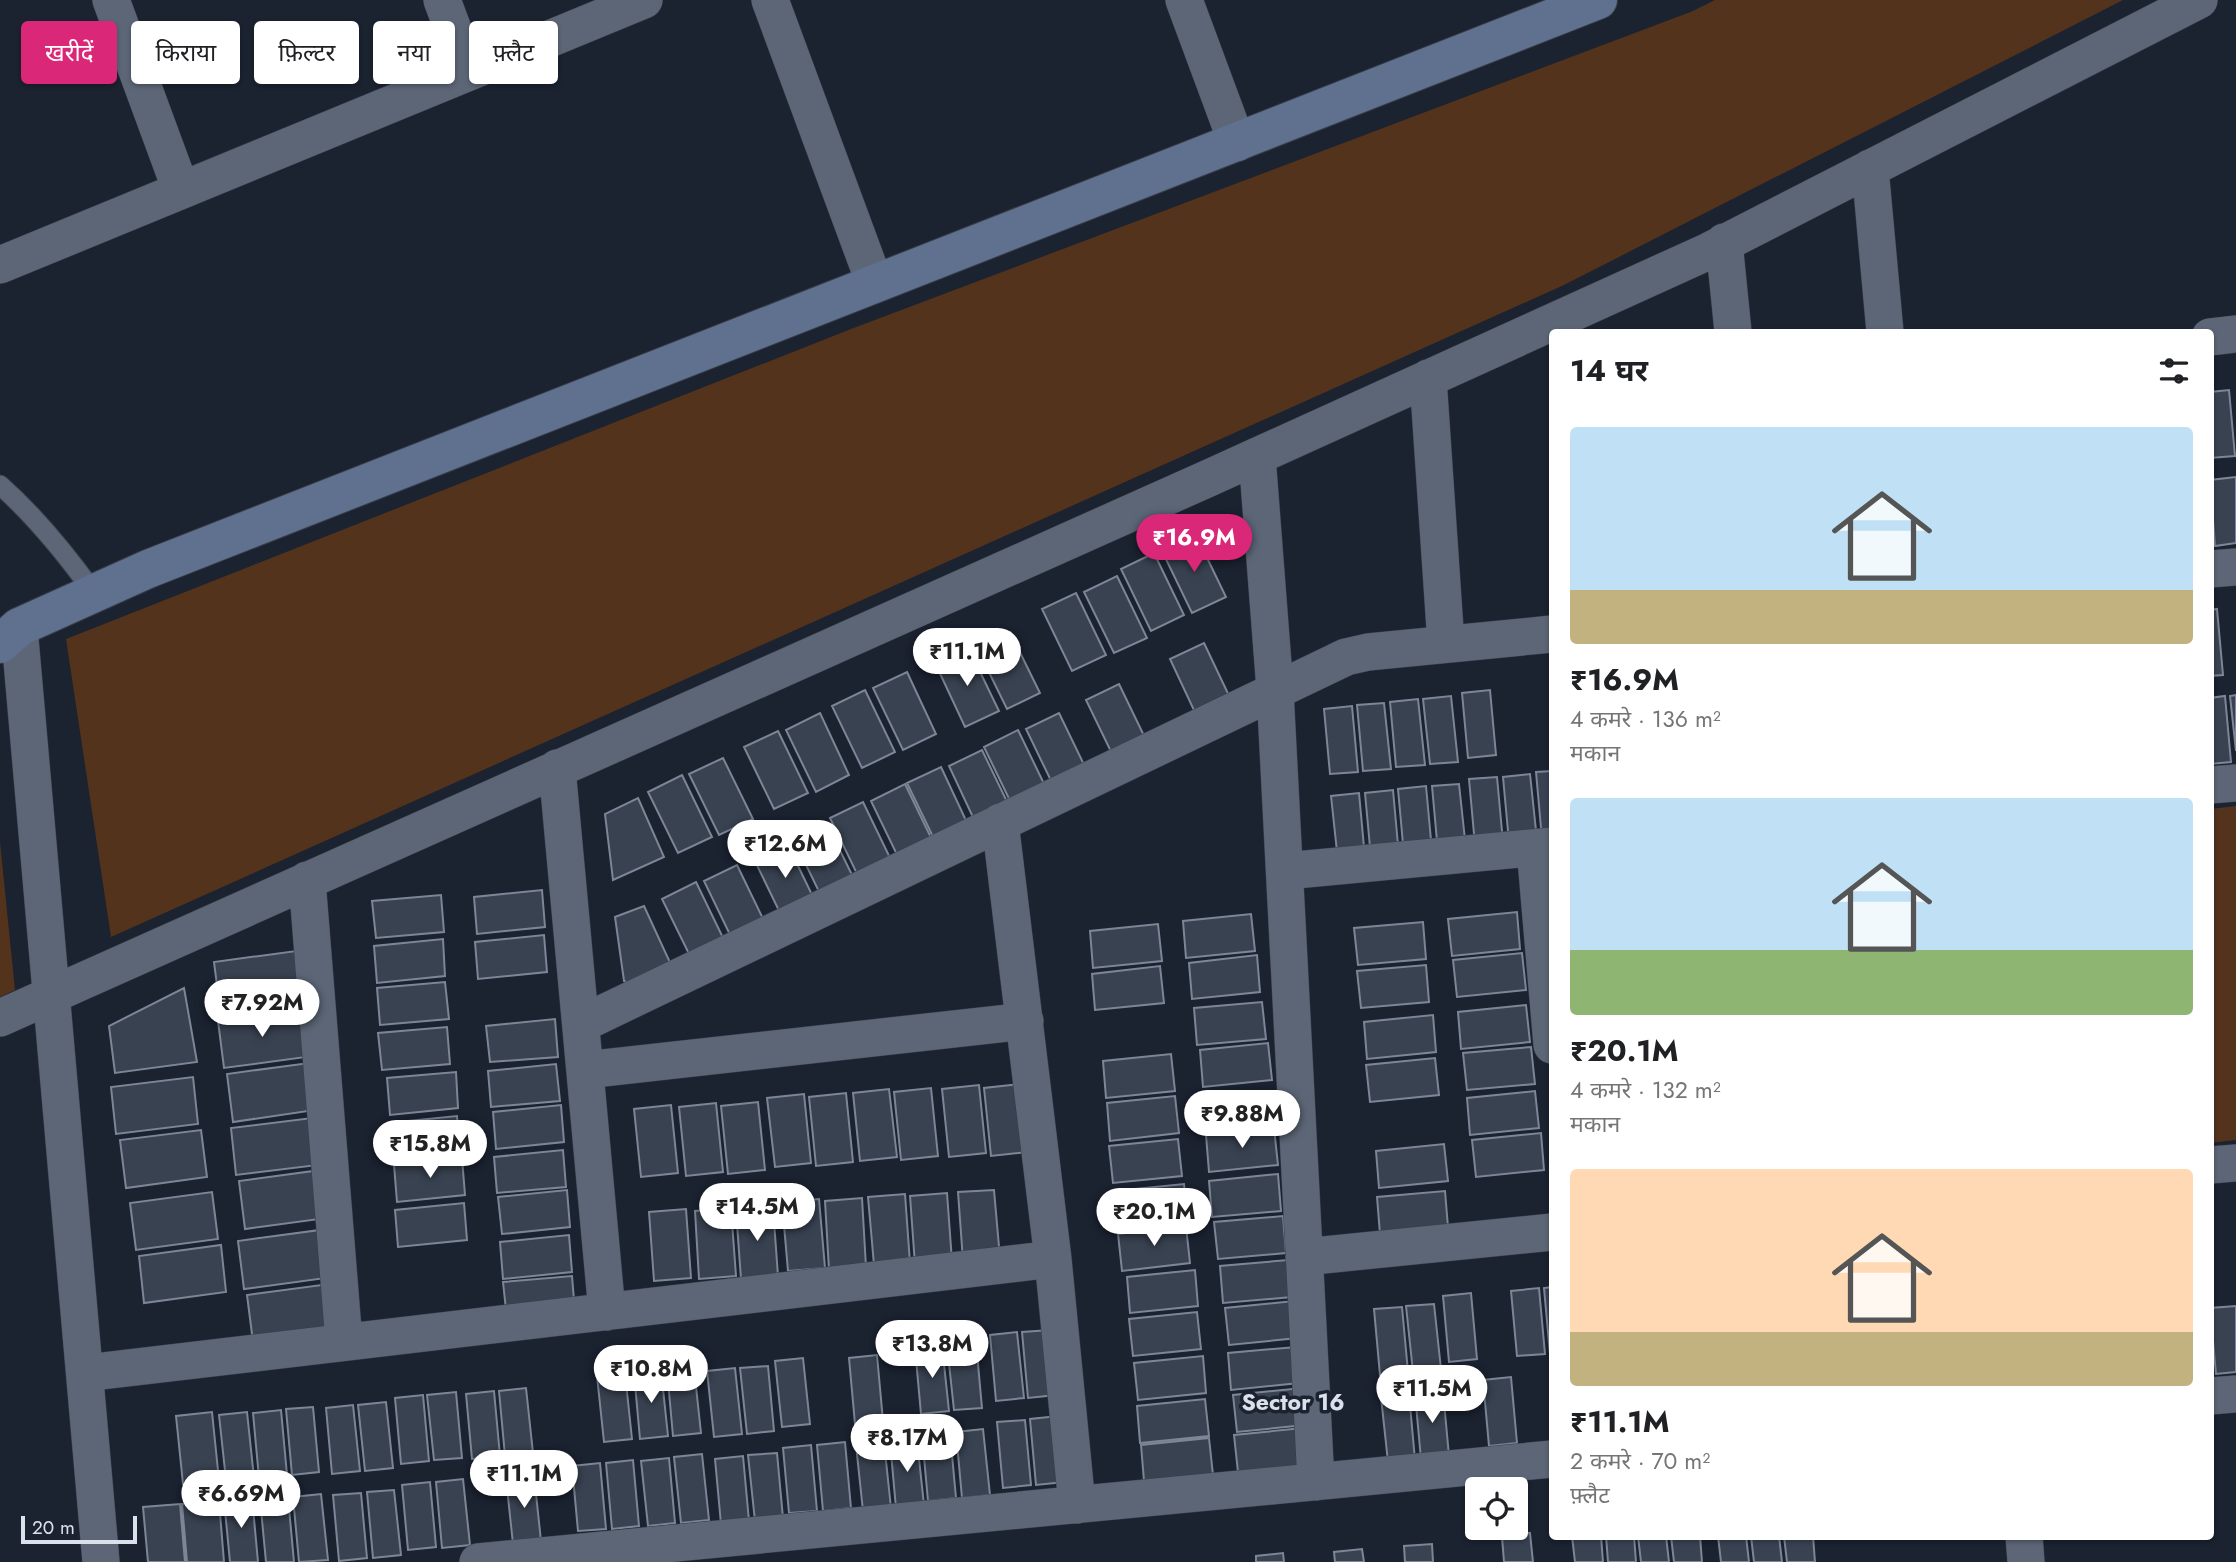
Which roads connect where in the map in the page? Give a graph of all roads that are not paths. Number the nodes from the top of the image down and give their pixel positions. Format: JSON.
{"nodes":[{"id":1,"x":111,"y":0,"type":"edge"},
{"id":2,"x":442,"y":0,"type":"edge"},
{"id":3,"x":644,"y":0,"type":"edge"},
{"id":4,"x":771,"y":0,"type":"edge"},
{"id":5,"x":1184,"y":0,"type":"edge"},
{"id":6,"x":1598,"y":0,"type":"edge"},
{"id":7,"x":2199,"y":0,"type":"edge"},
{"id":8,"x":558,"y":35,"type":"edge"},
{"id":9,"x":469,"y":72,"type":"joint"},
{"id":10,"x":1237,"y":143,"type":"junction"},
{"id":11,"x":1870,"y":167,"type":"junction"},
{"id":12,"x":181,"y":190,"type":"junction"},
{"id":13,"x":1724,"y":243,"type":"junction"},
{"id":14,"x":0,"y":265,"type":"edge"},
{"id":15,"x":875,"y":284,"type":"junction"},
{"id":16,"x":1575,"y":322,"type":"edge"},
{"id":17,"x":1557,"y":329,"type":"edge"},
{"id":18,"x":1733,"y":329,"type":"edge"},
{"id":19,"x":1885,"y":329,"type":"edge"},
{"id":20,"x":1549,"y":332,"type":"edge"},
{"id":21,"x":2236,"y":334,"type":"edge"},
{"id":22,"x":2214,"y":337,"type":"edge"},
{"id":23,"x":1428,"y":379,"type":"junction"},
{"id":24,"x":1257,"y":456,"type":"junction"},
{"id":25,"x":0,"y":485,"type":"edge"},
{"id":26,"x":2236,"y":566,"type":"edge"},
{"id":27,"x":2214,"y":569,"type":"edge"},
{"id":28,"x":94,"y":593,"type":"junction"},
{"id":29,"x":1549,"y":634,"type":"edge"},
{"id":30,"x":10,"y":635,"type":"edge"},
{"id":31,"x":1446,"y":644,"type":"junction"},
{"id":32,"x":1275,"y":690,"type":"junction"},
{"id":33,"x":557,"y":768,"type":"junction"},
{"id":34,"x":2236,"y":783,"type":"edge"},
{"id":35,"x":2214,"y":785,"type":"edge"},
{"id":36,"x":1000,"y":822,"type":"junction"},
{"id":37,"x":1544,"y":847,"type":"edge"},
{"id":38,"x":1284,"y":871,"type":"junction"},
{"id":39,"x":307,"y":880,"type":"junction"},
{"id":40,"x":1549,"y":971,"type":"edge"},
{"id":41,"x":52,"y":994,"type":"junction"},
{"id":42,"x":0,"y":1018,"type":"edge"},
{"id":43,"x":1025,"y":1021,"type":"junction"},
{"id":44,"x":581,"y":1024,"type":"junction"},
{"id":45,"x":585,"y":1070,"type":"junction"},
{"id":46,"x":2236,"y":1163,"type":"edge"},
{"id":47,"x":2214,"y":1165,"type":"edge"},
{"id":48,"x":1549,"y":1232,"type":"edge"},
{"id":49,"x":1304,"y":1257,"type":"junction"},
{"id":50,"x":1053,"y":1259,"type":"junction"},
{"id":51,"x":607,"y":1312,"type":"junction"},
{"id":52,"x":344,"y":1342,"type":"junction"},
{"id":53,"x":85,"y":1373,"type":"junction"},
{"id":54,"x":2236,"y":1394,"type":"edge"},
{"id":55,"x":2214,"y":1396,"type":"edge"},
{"id":56,"x":1549,"y":1460,"type":"edge"},
{"id":57,"x":1316,"y":1482,"type":"junction"},
{"id":58,"x":1077,"y":1505,"type":"junction"},
{"id":59,"x":2024,"y":1540,"type":"edge"},
{"id":60,"x":101,"y":1562,"type":"edge"},
{"id":61,"x":478,"y":1562,"type":"edge"},
{"id":62,"x":2026,"y":1562,"type":"edge"}],
"edges":[{"from":1,"to":12,"type":"street"},
{"from":2,"to":9,"type":"street"},
{"from":3,"to":8,"type":"street"},
{"from":4,"to":15,"type":"street"},
{"from":5,"to":10,"type":"street"},
{"from":6,"to":10,"type":"street"},
{"from":7,"to":11,"type":"street"},
{"from":9,"to":12,"type":"street"},
{"from":10,"to":15,"type":"street"},
{"from":11,"to":13,"type":"street"},
{"from":11,"to":19,"type":"street"},
{"from":12,"to":14,"type":"street"},
{"from":13,"to":16,"type":"street"},
{"from":13,"to":18,"type":"street"},
{"from":15,"to":28,"type":"street"},
{"from":16,"to":17,"type":"street"},
{"from":20,"to":23,"type":"street"},
{"from":21,"to":22,"type":"street"},
{"from":23,"to":24,"type":"street"},
{"from":23,"to":31,"type":"street"},
{"from":24,"to":32,"type":"street"},
{"from":24,"to":33,"type":"street"},
{"from":25,"to":28,"type":"lane"},
{"from":26,"to":27,"type":"street"},
{"from":28,"to":30,"type":"street"},
{"from":29,"to":31,"type":"street"},
{"from":30,"to":41,"type":"street"},
{"from":31,"to":32,"type":"street"},
{"from":32,"to":36,"type":"street"},
{"from":32,"to":38,"type":"street"},
{"from":33,"to":39,"type":"street"},
{"from":33,"to":44,"type":"street"},
{"from":34,"to":35,"type":"street"},
{"from":36,"to":43,"type":"street"},
{"from":36,"to":44,"type":"street"},
{"from":37,"to":38,"type":"street"},
{"from":37,"to":40,"type":"street"},
{"from":38,"to":49,"type":"street"},
{"from":39,"to":41,"type":"street"},
{"from":39,"to":52,"type":"street"},
{"from":41,"to":42,"type":"street"},
{"from":41,"to":53,"type":"street"},
{"from":43,"to":45,"type":"street"},
{"from":43,"to":50,"type":"street"},
{"from":44,"to":45,"type":"street"},
{"from":45,"to":51,"type":"street"},
{"from":46,"to":47,"type":"street"},
{"from":48,"to":49,"type":"street"},
{"from":49,"to":57,"type":"street"},
{"from":50,"to":51,"type":"street"},
{"from":50,"to":58,"type":"street"},
{"from":51,"to":52,"type":"street"},
{"from":52,"to":53,"type":"street"},
{"from":53,"to":60,"type":"street"},
{"from":54,"to":55,"type":"street"},
{"from":56,"to":57,"type":"street"},
{"from":57,"to":58,"type":"street"},
{"from":58,"to":61,"type":"street"},
{"from":59,"to":62,"type":"street"}]}
